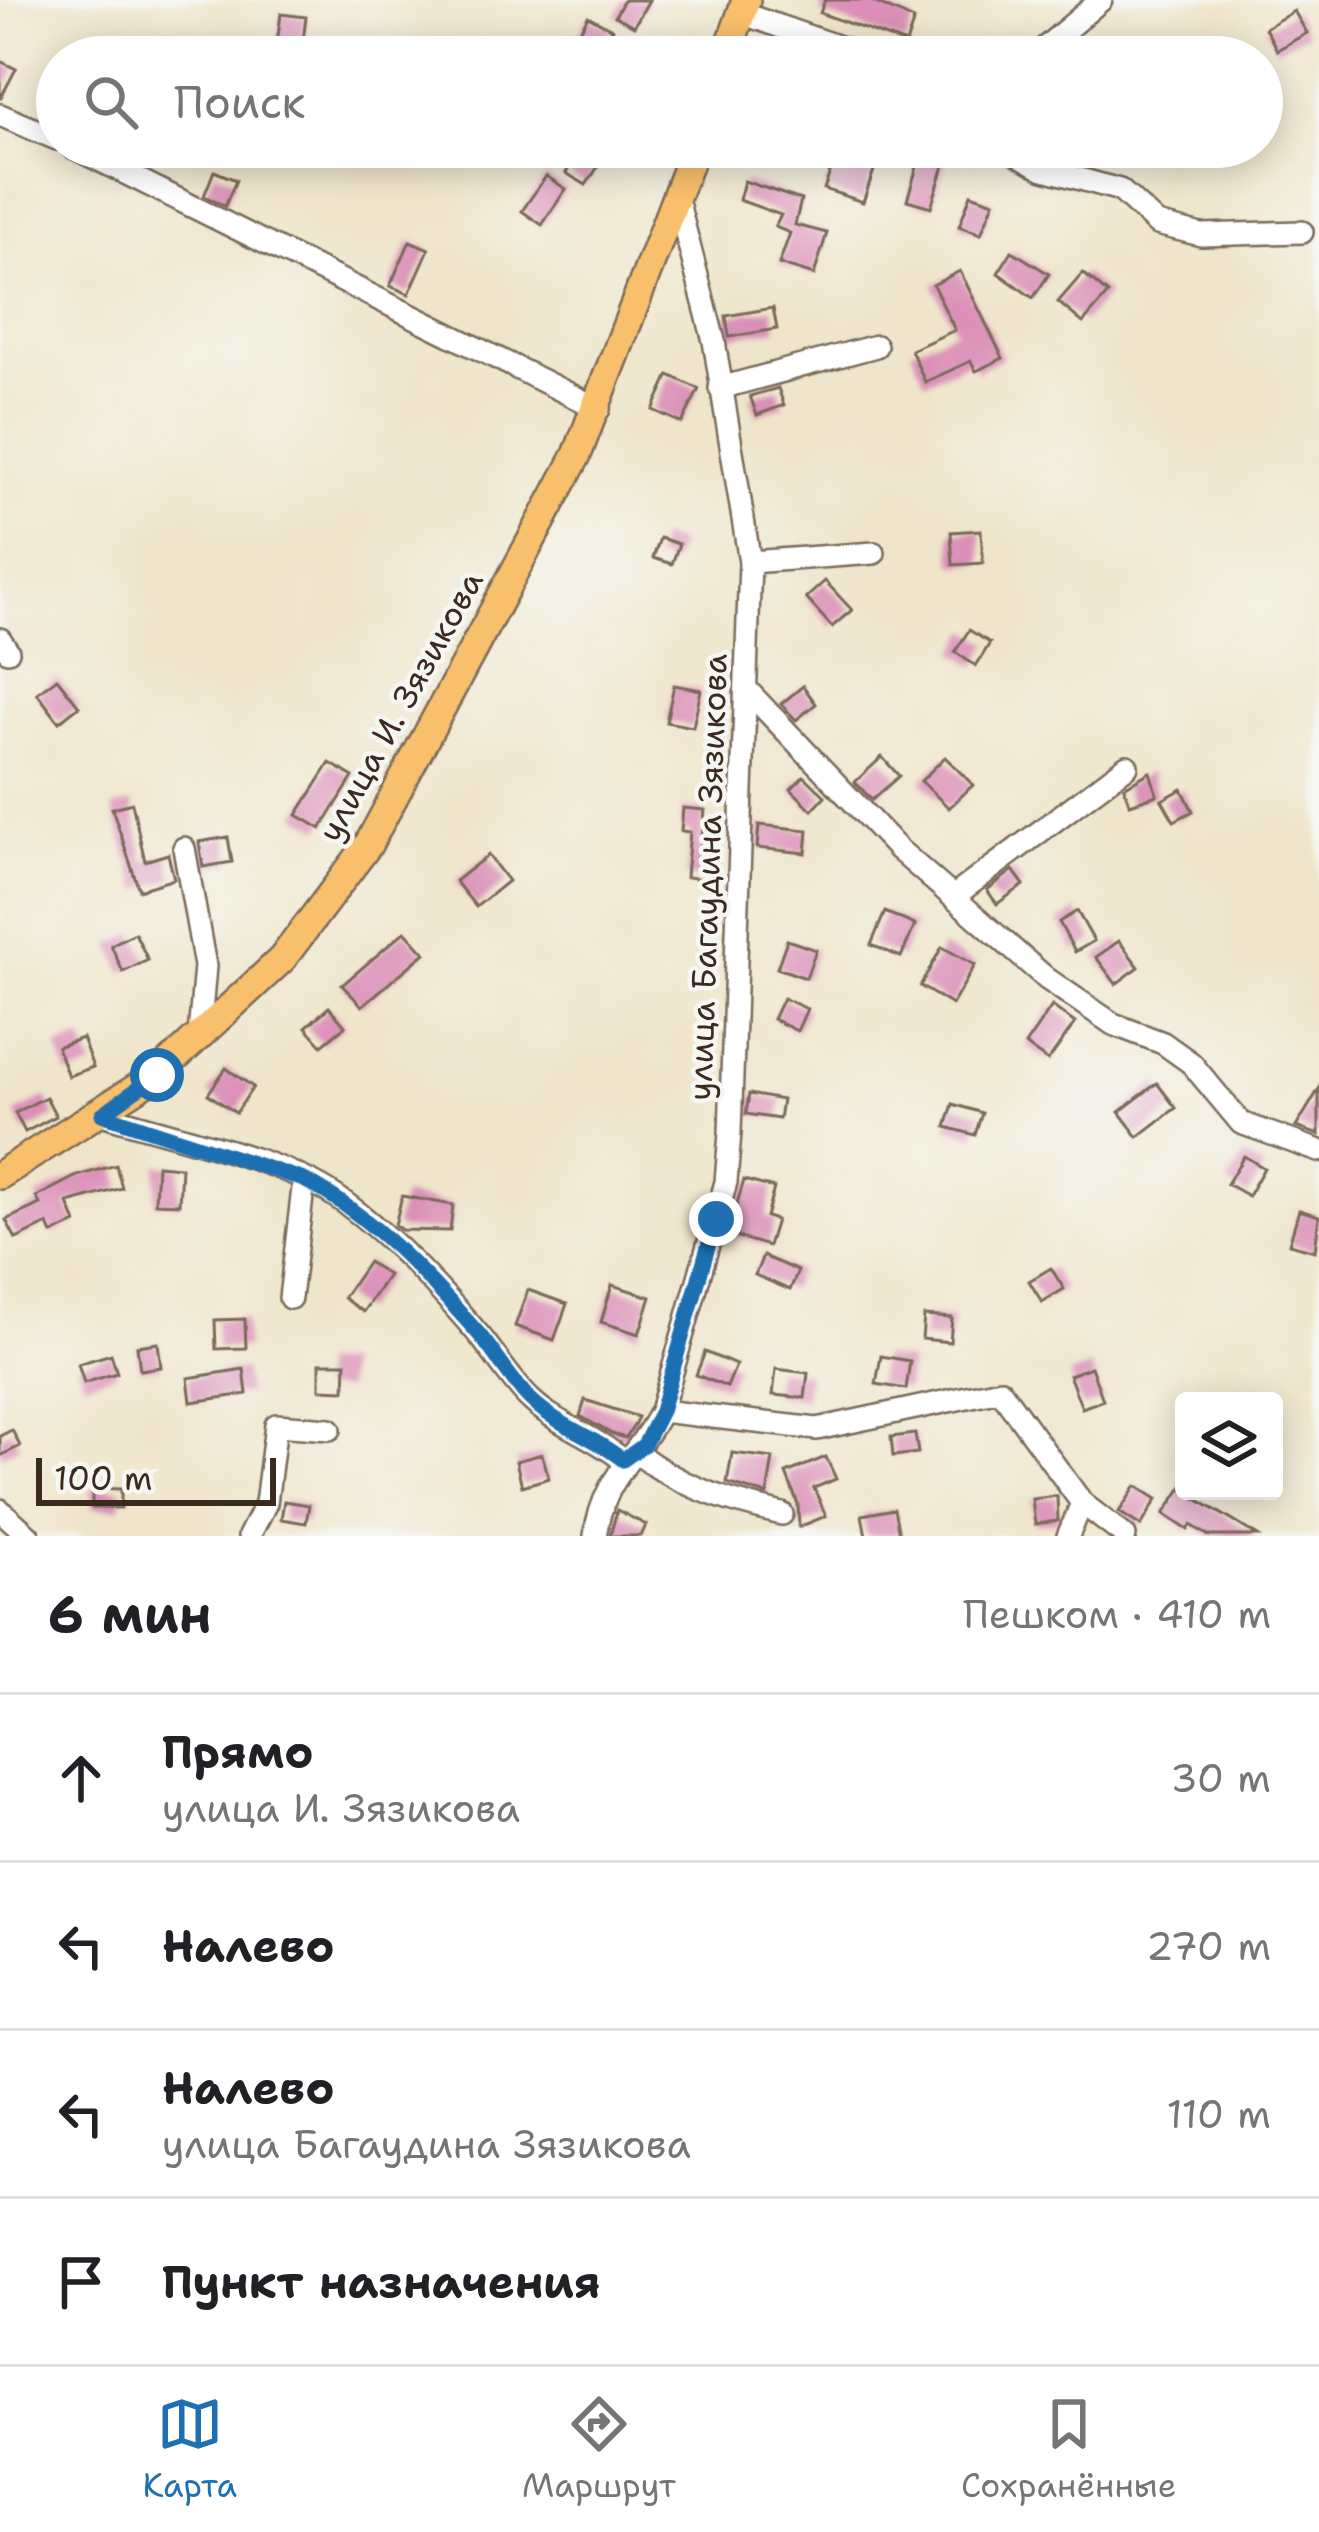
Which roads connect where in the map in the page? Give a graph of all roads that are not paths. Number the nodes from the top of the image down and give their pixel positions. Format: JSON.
{"nodes":[{"id":1,"x":1100,"y":0,"type":"edge"},
{"id":2,"x":743,"y":7,"type":"edge"},
{"id":3,"x":733,"y":36,"type":"edge"},
{"id":4,"x":816,"y":36,"type":"edge"},
{"id":5,"x":1058,"y":36,"type":"edge"},
{"id":6,"x":0,"y":115,"type":"edge"},
{"id":7,"x":36,"y":130,"type":"edge"},
{"id":8,"x":115,"y":168,"type":"edge"},
{"id":9,"x":688,"y":168,"type":"edge"},
{"id":10,"x":1042,"y":168,"type":"edge"},
{"id":11,"x":677,"y":199,"type":"junction"},
{"id":12,"x":1302,"y":232,"type":"dead end"},
{"id":13,"x":876,"y":346,"type":"dead end"},
{"id":14,"x":720,"y":388,"type":"junction"},
{"id":15,"x":599,"y":409,"type":"junction"},
{"id":16,"x":874,"y":553,"type":"dead end"},
{"id":17,"x":750,"y":562,"type":"junction"},
{"id":18,"x":747,"y":690,"type":"junction"},
{"id":19,"x":1127,"y":766,"type":"dead end"},
{"id":20,"x":184,"y":848,"type":"dead end"},
{"id":21,"x":953,"y":897,"type":"junction"},
{"id":22,"x":199,"y":1036,"type":"junction"},
{"id":23,"x":102,"y":1114,"type":"junction"},
{"id":24,"x":1319,"y":1151,"type":"edge"},
{"id":25,"x":0,"y":1175,"type":"edge"},
{"id":26,"x":304,"y":1180,"type":"junction"},
{"id":27,"x":290,"y":1298,"type":"dead end"},
{"id":28,"x":661,"y":1411,"type":"junction"},
{"id":29,"x":330,"y":1429,"type":"dead end"},
{"id":30,"x":624,"y":1463,"type":"junction"},
{"id":31,"x":1082,"y":1503,"type":"junction"},
{"id":32,"x":0,"y":1510,"type":"edge"},
{"id":33,"x":782,"y":1514,"type":"dead end"},
{"id":34,"x":29,"y":1536,"type":"edge"},
{"id":35,"x":249,"y":1536,"type":"edge"},
{"id":36,"x":580,"y":1536,"type":"edge"},
{"id":37,"x":595,"y":1536,"type":"edge"},
{"id":38,"x":1068,"y":1536,"type":"edge"},
{"id":39,"x":1125,"y":1536,"type":"edge"}],
"edges":[{"from":1,"to":5,"type":"street"},
{"from":2,"to":3,"type":"main road"},
{"from":2,"to":4,"type":"street"},
{"from":6,"to":7,"type":"street"},
{"from":8,"to":15,"type":"street"},
{"from":9,"to":11,"type":"main road","name":"улица И. Зязикова"},
{"from":10,"to":12,"type":"street"},
{"from":11,"to":14,"type":"street","name":"улица Багаудина Зязикова"},
{"from":11,"to":15,"type":"main road","name":"улица И. Зязикова"},
{"from":13,"to":14,"type":"street"},
{"from":14,"to":17,"type":"street","name":"улица Багаудина Зязикова"},
{"from":15,"to":22,"type":"main road","name":"улица И. Зязикова"},
{"from":16,"to":17,"type":"street"},
{"from":17,"to":18,"type":"street","name":"улица Багаудина Зязикова"},
{"from":18,"to":21,"type":"street"},
{"from":18,"to":28,"type":"street","name":"улица Багаудина Зязикова"},
{"from":19,"to":21,"type":"street"},
{"from":20,"to":22,"type":"street"},
{"from":21,"to":24,"type":"street"},
{"from":22,"to":23,"type":"main road","name":"улица И. Зязикова"},
{"from":23,"to":25,"type":"main road","name":"улица И. Зязикова"},
{"from":23,"to":26,"type":"street"},
{"from":26,"to":27,"type":"street"},
{"from":26,"to":30,"type":"street"},
{"from":28,"to":30,"type":"street","name":"улица Багаудина Зязикова"},
{"from":28,"to":31,"type":"street"},
{"from":29,"to":35,"type":"street"},
{"from":30,"to":33,"type":"street"},
{"from":30,"to":36,"type":"street"},
{"from":30,"to":37,"type":"street","name":"улица Багаудина Зязикова"},
{"from":31,"to":38,"type":"street"},
{"from":31,"to":39,"type":"street"},
{"from":32,"to":34,"type":"street"}]}
